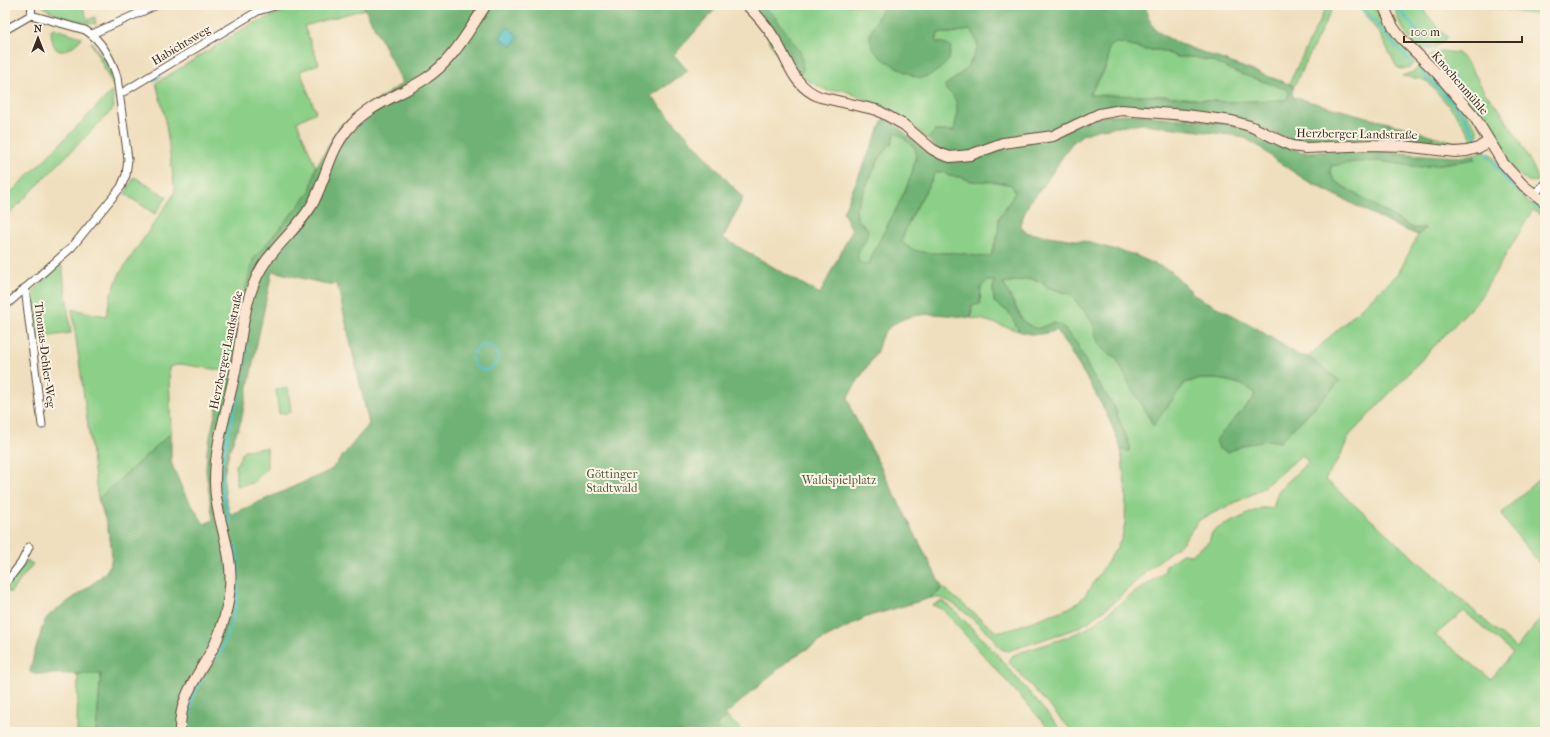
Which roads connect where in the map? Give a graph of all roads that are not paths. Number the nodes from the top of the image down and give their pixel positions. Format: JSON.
{"nodes":[{"id":1,"x":32,"y":5,"type":"edge"},
{"id":2,"x":157,"y":5,"type":"edge"},
{"id":3,"x":486,"y":5,"type":"edge"},
{"id":4,"x":747,"y":5,"type":"edge"},
{"id":5,"x":275,"y":6,"type":"dead end"},
{"id":6,"x":1384,"y":8,"type":"edge"},
{"id":7,"x":31,"y":15,"type":"junction"},
{"id":8,"x":5,"y":30,"type":"edge"},
{"id":9,"x":92,"y":34,"type":"junction"},
{"id":10,"x":120,"y":94,"type":"junction"},
{"id":11,"x":1489,"y":141,"type":"junction"},
{"id":12,"x":1545,"y":184,"type":"edge"},
{"id":13,"x":1534,"y":194,"type":"junction"},
{"id":14,"x":1545,"y":202,"type":"edge"},
{"id":15,"x":25,"y":288,"type":"junction"},
{"id":16,"x":5,"y":306,"type":"edge"},
{"id":17,"x":42,"y":425,"type":"dead end"},
{"id":18,"x":29,"y":547,"type":"dead end"},
{"id":19,"x":5,"y":584,"type":"edge"},
{"id":20,"x":180,"y":732,"type":"edge"}],
"edges":[{"from":1,"to":7,"type":"street"},
{"from":2,"to":9,"type":"street"},
{"from":3,"to":20,"type":"street","name":"Herzberger Landstraße"},
{"from":4,"to":11,"type":"street","name":"Herzberger Landstraße"},
{"from":5,"to":10,"type":"street","name":"Habichtsweg"},
{"from":6,"to":11,"type":"street","name":"Knochenmühle"},
{"from":7,"to":8,"type":"street"},
{"from":7,"to":9,"type":"street"},
{"from":9,"to":10,"type":"street"},
{"from":10,"to":15,"type":"street"},
{"from":11,"to":13,"type":"street","name":"Knochenmühle"},
{"from":12,"to":13,"type":"street"},
{"from":13,"to":14,"type":"street","name":"Knochenmühle"},
{"from":15,"to":16,"type":"street"},
{"from":15,"to":17,"type":"street","name":"Thomas-Dehler-Weg"},
{"from":18,"to":19,"type":"street"}]}
